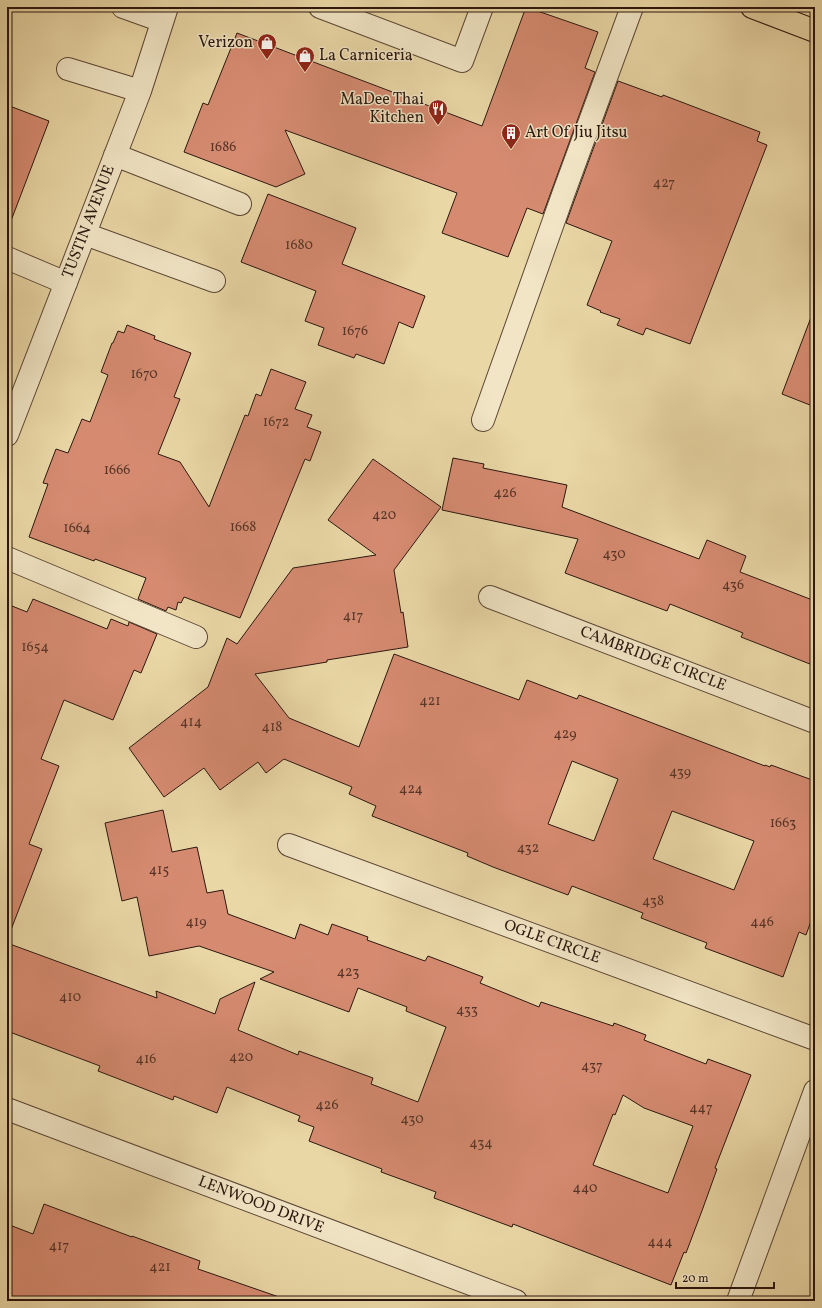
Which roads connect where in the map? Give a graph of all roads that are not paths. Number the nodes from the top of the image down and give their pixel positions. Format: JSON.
{"nodes":[{"id":1,"x":123,"y":7,"type":"edge"},
{"id":2,"x":320,"y":7,"type":"edge"},
{"id":3,"x":482,"y":7,"type":"edge"},
{"id":4,"x":632,"y":7,"type":"edge"},
{"id":5,"x":752,"y":7,"type":"edge"},
{"id":6,"x":165,"y":14,"type":"edge"},
{"id":7,"x":815,"y":31,"type":"edge"},
{"id":8,"x":68,"y":68,"type":"dead end"},
{"id":9,"x":140,"y":91,"type":"junction"},
{"id":10,"x":115,"y":155,"type":"junction"},
{"id":11,"x":240,"y":204,"type":"dead end"},
{"id":12,"x":85,"y":234,"type":"junction"},
{"id":13,"x":7,"y":258,"type":"edge"},
{"id":14,"x":214,"y":281,"type":"dead end"},
{"id":15,"x":66,"y":283,"type":"junction"},
{"id":16,"x":483,"y":420,"type":"dead end"},
{"id":17,"x":7,"y":435,"type":"edge"},
{"id":18,"x":7,"y":558,"type":"edge"},
{"id":19,"x":490,"y":597,"type":"dead end"},
{"id":20,"x":196,"y":637,"type":"dead end"},
{"id":21,"x":815,"y":722,"type":"edge"},
{"id":22,"x":289,"y":845,"type":"dead end"},
{"id":23,"x":815,"y":1040,"type":"edge"},
{"id":24,"x":815,"y":1093,"type":"edge"},
{"id":25,"x":7,"y":1109,"type":"edge"},
{"id":26,"x":516,"y":1301,"type":"edge"},
{"id":27,"x":738,"y":1301,"type":"edge"}],
"edges":[{"from":1,"to":6,"type":"street"},
{"from":2,"to":3,"type":"street"},
{"from":4,"to":16,"type":"street"},
{"from":5,"to":7,"type":"main road"},
{"from":6,"to":9,"type":"street","name":"TUSTIN AVENUE"},
{"from":8,"to":9,"type":"street"},
{"from":9,"to":10,"type":"street","name":"TUSTIN AVENUE"},
{"from":10,"to":11,"type":"street"},
{"from":10,"to":12,"type":"street","name":"TUSTIN AVENUE"},
{"from":12,"to":14,"type":"street"},
{"from":12,"to":15,"type":"street","name":"TUSTIN AVENUE"},
{"from":13,"to":15,"type":"street"},
{"from":15,"to":17,"type":"street","name":"TUSTIN AVENUE"},
{"from":18,"to":20,"type":"street"},
{"from":19,"to":21,"type":"street","name":"CAMBRIDGE CIRCLE"},
{"from":22,"to":23,"type":"street","name":"OGLE CIRCLE"},
{"from":24,"to":27,"type":"street"},
{"from":25,"to":26,"type":"street","name":"LENWOOD DRIVE"}]}
